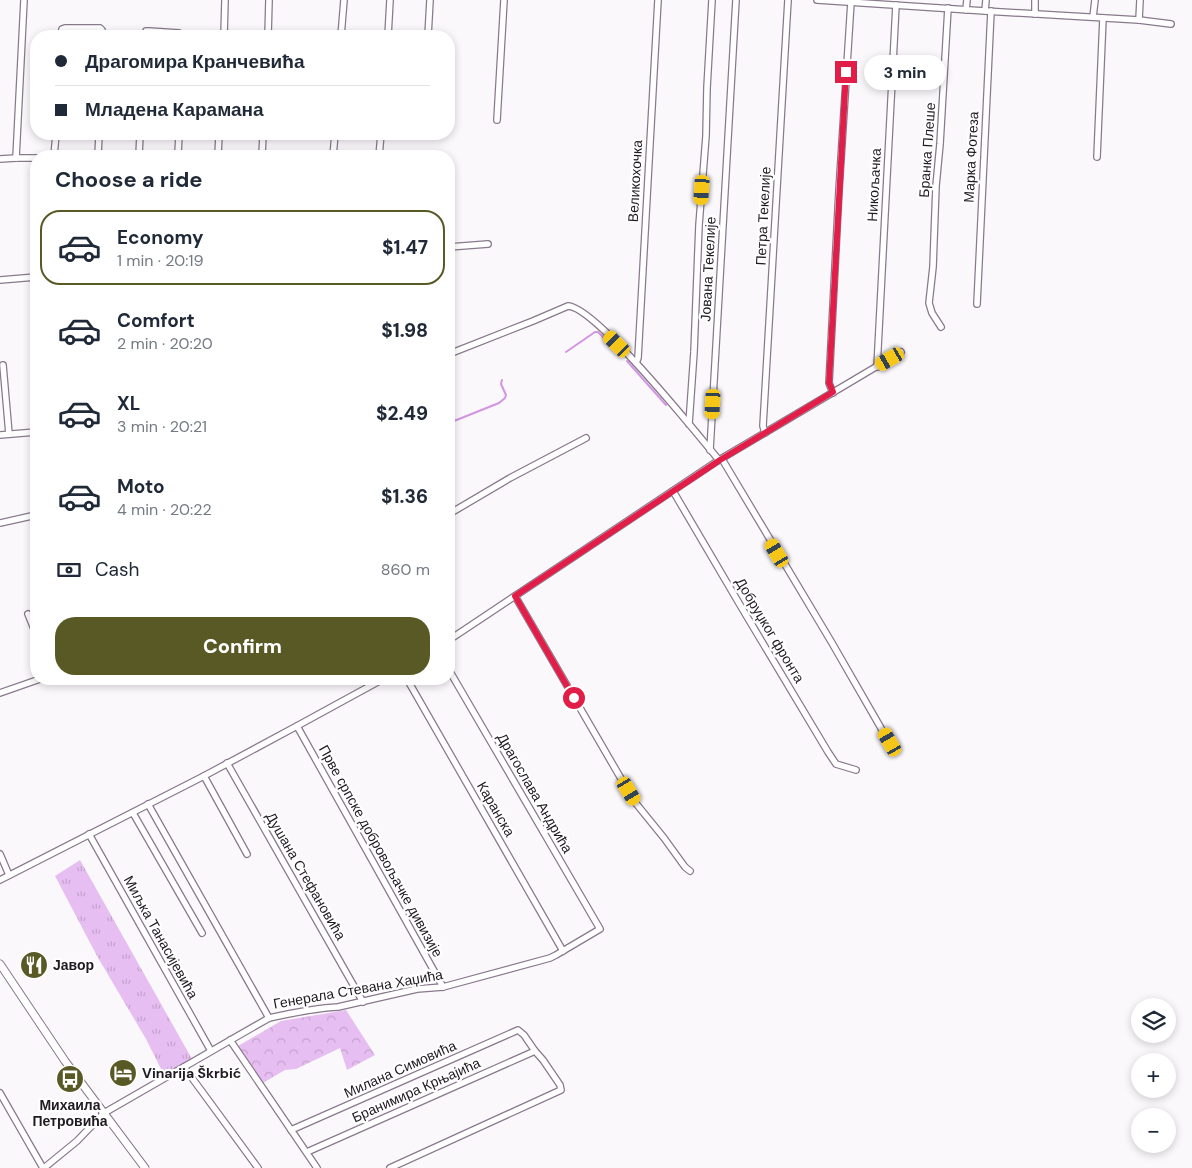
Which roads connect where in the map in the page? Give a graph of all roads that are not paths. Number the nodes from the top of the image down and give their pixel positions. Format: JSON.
{"nodes":[{"id":1,"x":24,"y":0,"type":"edge"},
{"id":2,"x":225,"y":0,"type":"edge"},
{"id":3,"x":269,"y":0,"type":"edge"},
{"id":4,"x":344,"y":0,"type":"edge"},
{"id":5,"x":390,"y":0,"type":"edge"},
{"id":6,"x":430,"y":0,"type":"edge"},
{"id":7,"x":504,"y":0,"type":"edge"},
{"id":8,"x":658,"y":0,"type":"edge"},
{"id":9,"x":712,"y":0,"type":"edge"},
{"id":10,"x":736,"y":0,"type":"edge"},
{"id":11,"x":788,"y":0,"type":"edge"},
{"id":12,"x":817,"y":0,"type":"edge"},
{"id":13,"x":967,"y":0,"type":"edge"},
{"id":14,"x":986,"y":0,"type":"edge"},
{"id":15,"x":1035,"y":0,"type":"edge"},
{"id":16,"x":1094,"y":0,"type":"edge"},
{"id":17,"x":1140,"y":0,"type":"edge"},
{"id":18,"x":848,"y":1,"type":"edge"},
{"id":19,"x":896,"y":5,"type":"junction"},
{"id":20,"x":948,"y":8,"type":"junction"},
{"id":21,"x":966,"y":10,"type":"junction"},
{"id":22,"x":988,"y":11,"type":"junction"},
{"id":23,"x":1034,"y":14,"type":"junction"},
{"id":24,"x":1094,"y":17,"type":"junction"},
{"id":25,"x":1103,"y":18,"type":"junction"},
{"id":26,"x":1139,"y":20,"type":"junction"},
{"id":27,"x":1171,"y":24,"type":"dead end"},
{"id":28,"x":62,"y":30,"type":"edge"},
{"id":29,"x":102,"y":30,"type":"edge"},
{"id":30,"x":224,"y":30,"type":"edge"},
{"id":31,"x":268,"y":30,"type":"edge"},
{"id":32,"x":342,"y":30,"type":"edge"},
{"id":33,"x":388,"y":30,"type":"edge"},
{"id":34,"x":428,"y":30,"type":"edge"},
{"id":35,"x":497,"y":120,"type":"dead end"},
{"id":36,"x":1097,"y":157,"type":"dead end"},
{"id":37,"x":16,"y":158,"type":"junction"},
{"id":38,"x":30,"y":158,"type":"edge"},
{"id":39,"x":0,"y":159,"type":"edge"},
{"id":40,"x":488,"y":244,"type":"dead end"},
{"id":41,"x":455,"y":247,"type":"edge"},
{"id":42,"x":30,"y":278,"type":"edge"},
{"id":43,"x":0,"y":280,"type":"edge"},
{"id":44,"x":977,"y":304,"type":"dead end"},
{"id":45,"x":941,"y":327,"type":"dead end"},
{"id":46,"x":455,"y":352,"type":"edge"},
{"id":47,"x":901,"y":352,"type":"dead end"},
{"id":48,"x":636,"y":363,"type":"junction"},
{"id":49,"x":3,"y":365,"type":"dead end"},
{"id":50,"x":877,"y":367,"type":"junction"},
{"id":51,"x":833,"y":392,"type":"junction"},
{"id":52,"x":689,"y":424,"type":"junction"},
{"id":53,"x":30,"y":432,"type":"edge"},
{"id":54,"x":0,"y":434,"type":"edge"},
{"id":55,"x":9,"y":434,"type":"junction"},
{"id":56,"x":765,"y":434,"type":"junction"},
{"id":57,"x":586,"y":438,"type":"dead end"},
{"id":58,"x":710,"y":450,"type":"junction"},
{"id":59,"x":721,"y":460,"type":"junction"},
{"id":60,"x":673,"y":491,"type":"junction"},
{"id":61,"x":455,"y":510,"type":"edge"},
{"id":62,"x":30,"y":517,"type":"edge"},
{"id":63,"x":0,"y":522,"type":"edge"},
{"id":64,"x":515,"y":596,"type":"junction"},
{"id":65,"x":28,"y":614,"type":"dead end"},
{"id":66,"x":30,"y":619,"type":"edge"},
{"id":67,"x":455,"y":636,"type":"edge"},
{"id":68,"x":455,"y":680,"type":"edge"},
{"id":69,"x":30,"y":682,"type":"edge"},
{"id":70,"x":372,"y":685,"type":"edge"},
{"id":71,"x":410,"y":685,"type":"edge"},
{"id":72,"x":0,"y":693,"type":"edge"},
{"id":73,"x":297,"y":726,"type":"junction"},
{"id":74,"x":890,"y":742,"type":"dead end"},
{"id":75,"x":227,"y":763,"type":"junction"},
{"id":76,"x":856,"y":770,"type":"dead end"},
{"id":77,"x":204,"y":776,"type":"junction"},
{"id":78,"x":148,"y":804,"type":"junction"},
{"id":79,"x":133,"y":812,"type":"junction"},
{"id":80,"x":89,"y":834,"type":"junction"},
{"id":81,"x":0,"y":854,"type":"edge"},
{"id":82,"x":247,"y":854,"type":"dead end"},
{"id":83,"x":690,"y":871,"type":"dead end"},
{"id":84,"x":9,"y":875,"type":"junction"},
{"id":85,"x":0,"y":880,"type":"edge"},
{"id":86,"x":600,"y":929,"type":"joint"},
{"id":87,"x":202,"y":933,"type":"dead end"},
{"id":88,"x":563,"y":951,"type":"junction"},
{"id":89,"x":0,"y":964,"type":"edge"},
{"id":90,"x":443,"y":987,"type":"junction"},
{"id":91,"x":363,"y":1002,"type":"junction"},
{"id":92,"x":269,"y":1018,"type":"junction"},
{"id":93,"x":230,"y":1040,"type":"junction"},
{"id":94,"x":211,"y":1051,"type":"junction"},
{"id":95,"x":535,"y":1051,"type":"junction"},
{"id":96,"x":184,"y":1067,"type":"junction"},
{"id":97,"x":0,"y":1093,"type":"edge"},
{"id":98,"x":104,"y":1113,"type":"junction"},
{"id":99,"x":292,"y":1130,"type":"junction"},
{"id":100,"x":307,"y":1152,"type":"junction"},
{"id":101,"x":44,"y":1168,"type":"edge"},
{"id":102,"x":145,"y":1168,"type":"edge"},
{"id":103,"x":258,"y":1168,"type":"edge"},
{"id":104,"x":317,"y":1168,"type":"edge"},
{"id":105,"x":390,"y":1168,"type":"edge"}],
"edges":[{"from":1,"to":37,"type":"street"},
{"from":2,"to":30,"type":"street"},
{"from":3,"to":31,"type":"street"},
{"from":4,"to":32,"type":"street"},
{"from":5,"to":33,"type":"street"},
{"from":6,"to":34,"type":"street"},
{"from":7,"to":35,"type":"street"},
{"from":8,"to":48,"type":"street","name":"Великохочка"},
{"from":9,"to":52,"type":"street","name":"Јована Текелије"},
{"from":10,"to":58,"type":"street","name":"Јована Текелије"},
{"from":11,"to":56,"type":"street","name":"Петра Текелије"},
{"from":12,"to":18,"type":"street"},
{"from":13,"to":21,"type":"street"},
{"from":14,"to":22,"type":"street","name":"Марка Фотеза"},
{"from":15,"to":23,"type":"street"},
{"from":16,"to":24,"type":"street"},
{"from":17,"to":26,"type":"street"},
{"from":18,"to":19,"type":"street"},
{"from":18,"to":51,"type":"street"},
{"from":19,"to":20,"type":"street"},
{"from":19,"to":50,"type":"street","name":"Никољачка"},
{"from":20,"to":21,"type":"street"},
{"from":20,"to":45,"type":"street","name":"Бранка Плеше"},
{"from":21,"to":22,"type":"street"},
{"from":22,"to":23,"type":"street"},
{"from":22,"to":44,"type":"street","name":"Марка Фотеза"},
{"from":23,"to":24,"type":"street"},
{"from":24,"to":25,"type":"street"},
{"from":25,"to":26,"type":"street"},
{"from":25,"to":36,"type":"street"},
{"from":26,"to":27,"type":"street"},
{"from":28,"to":29,"type":"street"},
{"from":37,"to":38,"type":"street"},
{"from":37,"to":39,"type":"street"},
{"from":40,"to":41,"type":"street"},
{"from":42,"to":43,"type":"street"},
{"from":46,"to":48,"type":"street"},
{"from":47,"to":50,"type":"street"},
{"from":48,"to":52,"type":"street"},
{"from":49,"to":55,"type":"street"},
{"from":50,"to":51,"type":"street"},
{"from":51,"to":56,"type":"street"},
{"from":52,"to":58,"type":"street"},
{"from":53,"to":55,"type":"street"},
{"from":54,"to":55,"type":"street"},
{"from":56,"to":59,"type":"street"},
{"from":57,"to":61,"type":"street"},
{"from":58,"to":59,"type":"street"},
{"from":59,"to":60,"type":"street"},
{"from":59,"to":74,"type":"street"},
{"from":60,"to":64,"type":"street"},
{"from":60,"to":76,"type":"street","name":"Добруџког фронта"},
{"from":62,"to":63,"type":"street"},
{"from":64,"to":67,"type":"street"},
{"from":64,"to":83,"type":"street"},
{"from":65,"to":66,"type":"street"},
{"from":68,"to":86,"type":"street","name":"Драгослава Андрића"},
{"from":69,"to":72,"type":"street"},
{"from":70,"to":73,"type":"street"},
{"from":71,"to":88,"type":"street","name":"Каранска"},
{"from":73,"to":75,"type":"street"},
{"from":73,"to":90,"type":"street","name":"Прве српске добровољачке дивизије"},
{"from":75,"to":77,"type":"street"},
{"from":75,"to":91,"type":"street","name":"Душана Стефановића"},
{"from":77,"to":78,"type":"street"},
{"from":77,"to":82,"type":"street"},
{"from":78,"to":79,"type":"street"},
{"from":78,"to":92,"type":"street"},
{"from":79,"to":80,"type":"street"},
{"from":79,"to":87,"type":"street"},
{"from":80,"to":84,"type":"street"},
{"from":80,"to":94,"type":"street","name":"Миљка Танасијевића"},
{"from":81,"to":84,"type":"street"},
{"from":84,"to":85,"type":"street"},
{"from":86,"to":88,"type":"street","name":"Генерала Стевана Хаџића"},
{"from":88,"to":90,"type":"street","name":"Генерала Стевана Хаџића"},
{"from":89,"to":98,"type":"street"},
{"from":90,"to":91,"type":"street","name":"Генерала Стевана Хаџића"},
{"from":91,"to":92,"type":"street","name":"Генерала Стевана Хаџића"},
{"from":92,"to":93,"type":"street","name":"Генерала Стевана Хаџића"},
{"from":93,"to":94,"type":"street","name":"Генерала Стевана Хаџића"},
{"from":93,"to":99,"type":"street"},
{"from":94,"to":96,"type":"street","name":"Генерала Стевана Хаџића"},
{"from":95,"to":99,"type":"street","name":"Милана Симовића"},
{"from":95,"to":100,"type":"street","name":"Бранимира Крњајића"},
{"from":95,"to":105,"type":"street"},
{"from":96,"to":98,"type":"street","name":"Генерала Стевана Хаџића"},
{"from":96,"to":103,"type":"street"},
{"from":97,"to":101,"type":"street"},
{"from":98,"to":101,"type":"street","name":"Генерала Стевана Хаџића"},
{"from":98,"to":102,"type":"street"},
{"from":99,"to":100,"type":"street"},
{"from":100,"to":104,"type":"street"}]}
